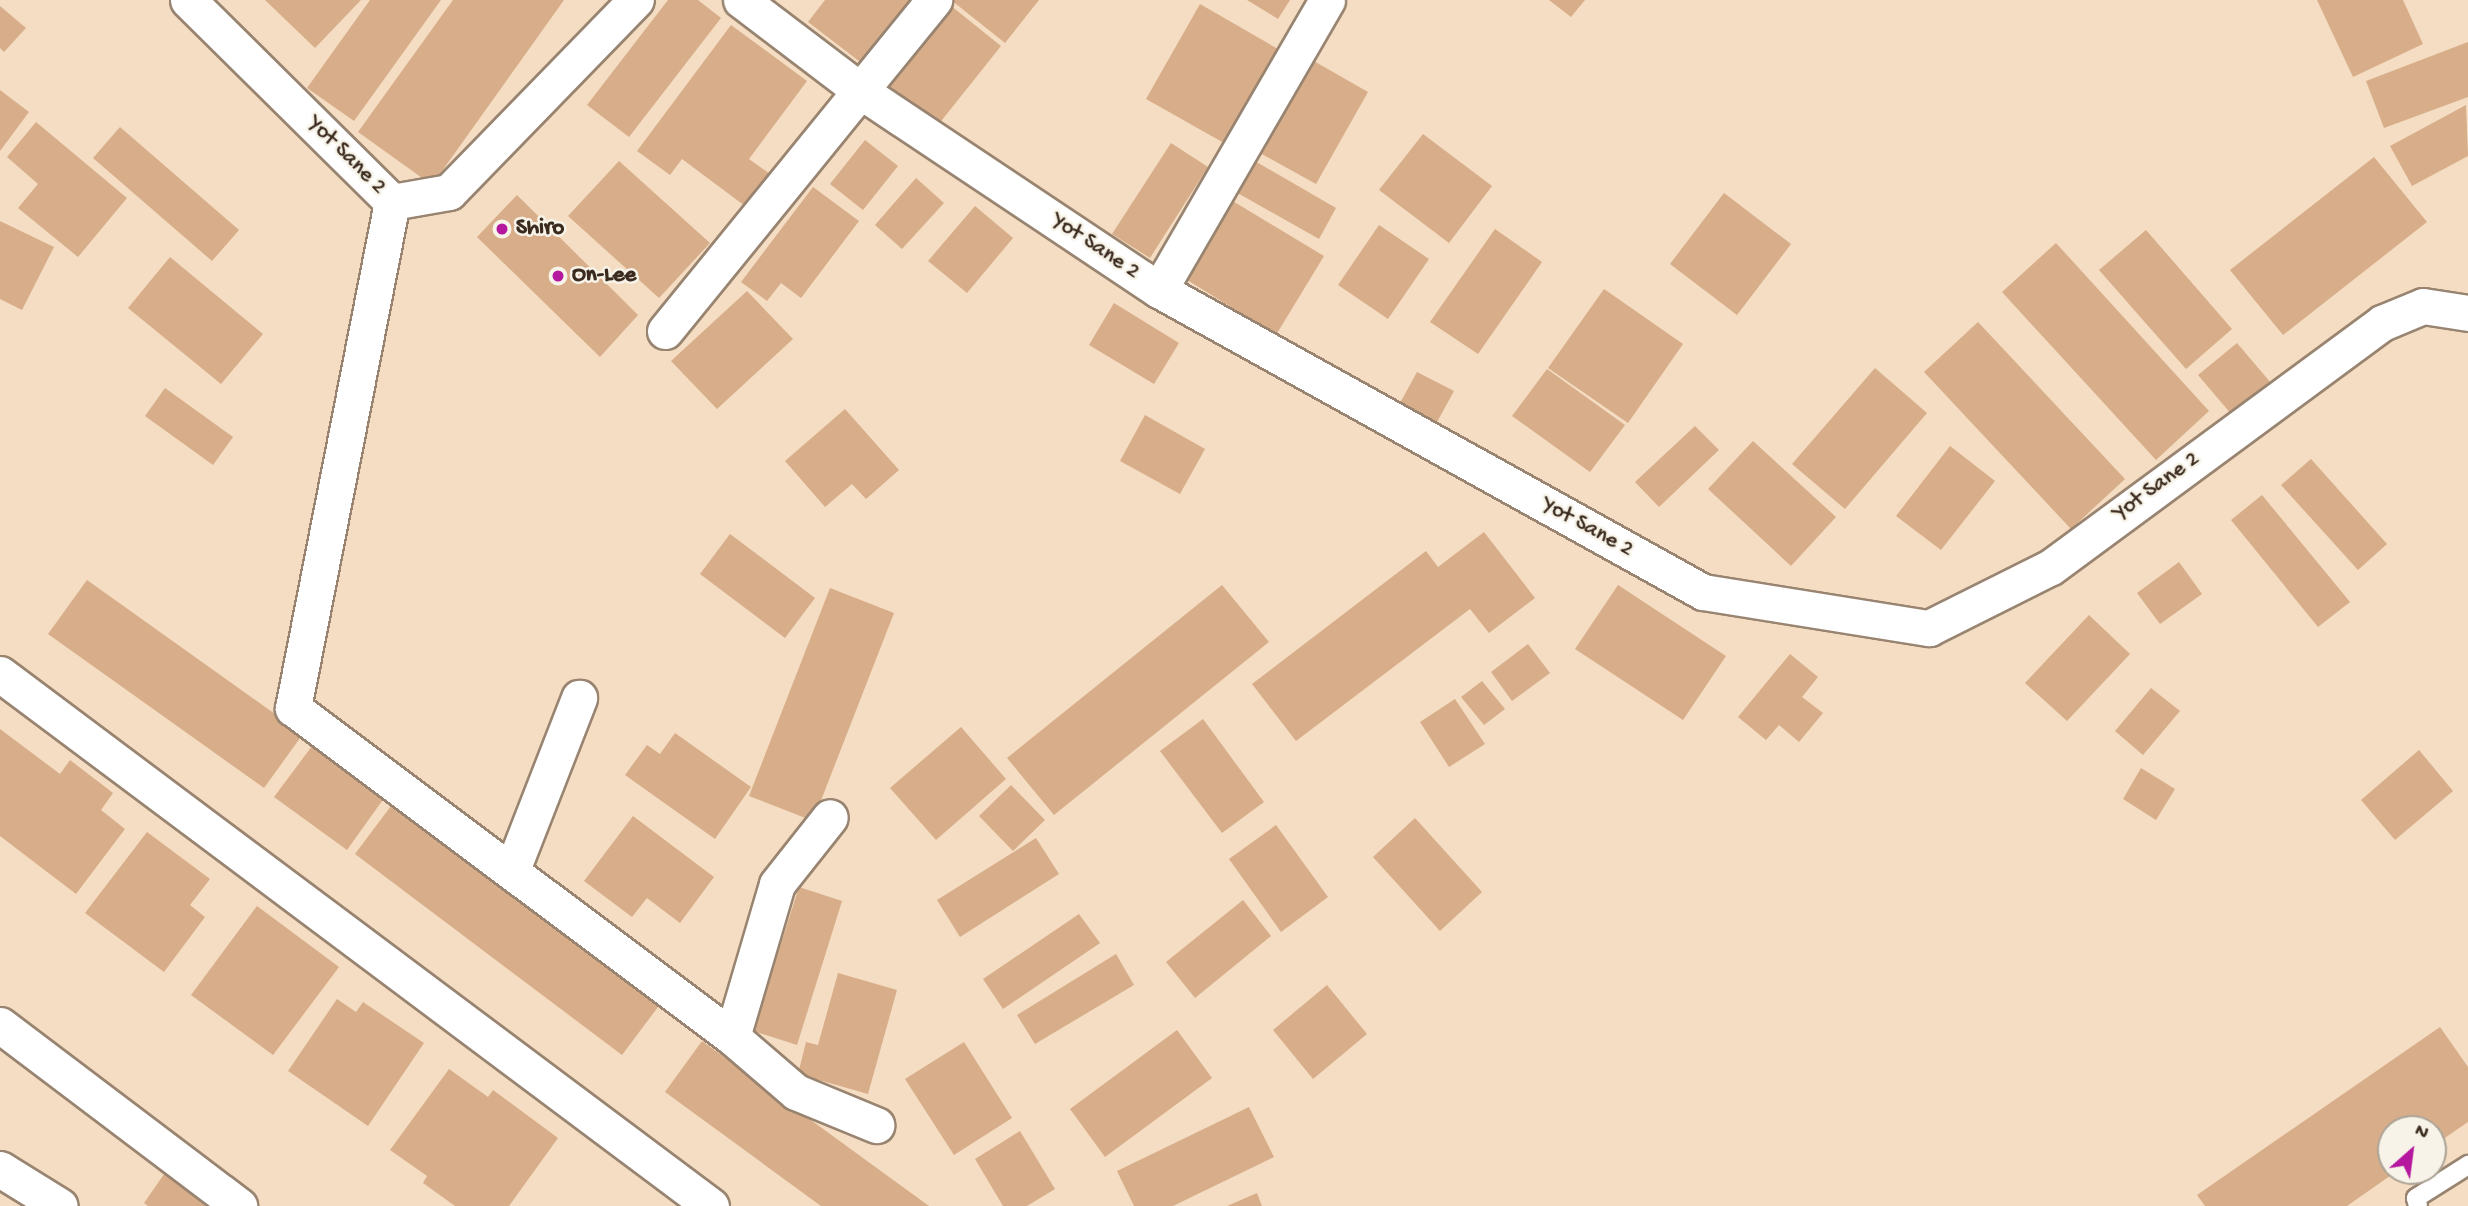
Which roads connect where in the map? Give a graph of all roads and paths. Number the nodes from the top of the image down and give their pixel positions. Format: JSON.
{"nodes":[{"id":1,"x":188,"y":0,"type":"edge"},
{"id":2,"x":636,"y":0,"type":"edge"},
{"id":3,"x":741,"y":0,"type":"edge"},
{"id":4,"x":934,"y":0,"type":"edge"},
{"id":5,"x":1327,"y":0,"type":"edge"},
{"id":6,"x":862,"y":92,"type":"junction"},
{"id":7,"x":392,"y":202,"type":"junction"},
{"id":8,"x":1158,"y":290,"type":"junction"},
{"id":9,"x":2468,"y":313,"type":"edge"},
{"id":10,"x":665,"y":331,"type":"dead end"},
{"id":11,"x":0,"y":674,"type":"edge"},
{"id":12,"x":579,"y":698,"type":"dead end"},
{"id":13,"x":830,"y":817,"type":"dead end"},
{"id":14,"x":512,"y":870,"type":"junction"},
{"id":15,"x":0,"y":1024,"type":"edge"},
{"id":16,"x":732,"y":1037,"type":"junction"},
{"id":17,"x":876,"y":1125,"type":"dead end"},
{"id":18,"x":2468,"y":1165,"type":"edge"},
{"id":19,"x":0,"y":1169,"type":"edge"},
{"id":20,"x":60,"y":1206,"type":"edge"},
{"id":21,"x":239,"y":1206,"type":"edge"},
{"id":22,"x":711,"y":1206,"type":"edge"},
{"id":23,"x":2418,"y":1206,"type":"edge"}],
"edges":[{"from":1,"to":7,"type":"street","name":"Yot Sane 2"},
{"from":2,"to":7,"type":"street","name":"Yot Sane 2"},
{"from":3,"to":6,"type":"street","name":"Yot Sane 2"},
{"from":4,"to":6,"type":"street"},
{"from":5,"to":8,"type":"street"},
{"from":6,"to":8,"type":"street","name":"Yot Sane 2"},
{"from":6,"to":10,"type":"street"},
{"from":7,"to":14,"type":"street"},
{"from":8,"to":9,"type":"street","name":"Yot Sane 2"},
{"from":11,"to":22,"type":"street"},
{"from":12,"to":14,"type":"street"},
{"from":13,"to":16,"type":"street"},
{"from":14,"to":16,"type":"street"},
{"from":15,"to":21,"type":"street"},
{"from":16,"to":17,"type":"street"},
{"from":18,"to":23,"type":"lane"},
{"from":19,"to":20,"type":"street"}]}
